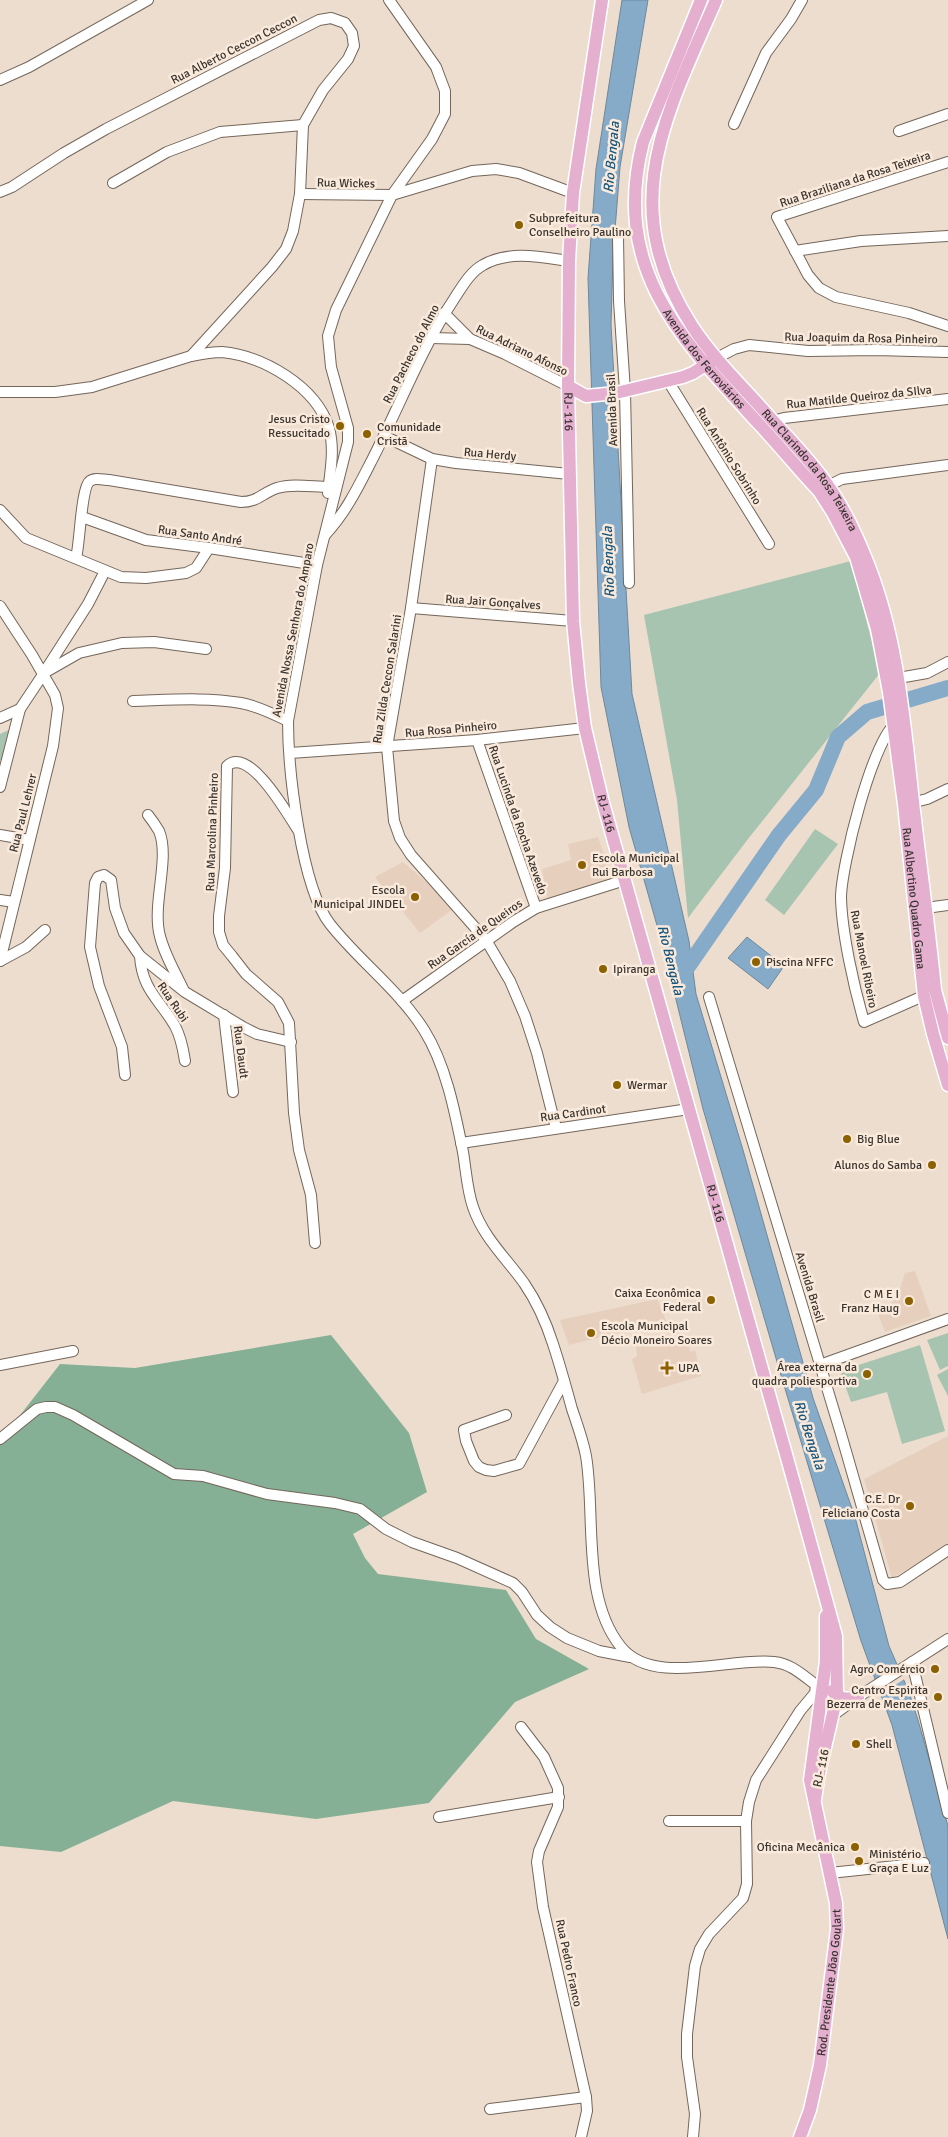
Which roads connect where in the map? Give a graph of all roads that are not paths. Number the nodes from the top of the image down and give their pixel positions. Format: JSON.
{"nodes":[{"id":1,"x":148,"y":0,"type":"edge"},
{"id":2,"x":389,"y":0,"type":"edge"},
{"id":3,"x":602,"y":0,"type":"edge"},
{"id":4,"x":701,"y":0,"type":"edge"},
{"id":5,"x":716,"y":0,"type":"edge"},
{"id":6,"x":802,"y":0,"type":"edge"},
{"id":7,"x":0,"y":80,"type":"edge"},
{"id":8,"x":948,"y":114,"type":"edge"},
{"id":9,"x":734,"y":124,"type":"dead end"},
{"id":10,"x":303,"y":125,"type":"junction"},
{"id":11,"x":899,"y":131,"type":"dead end"},
{"id":12,"x":947,"y":163,"type":"edge"},
{"id":13,"x":113,"y":183,"type":"dead end"},
{"id":14,"x":0,"y":192,"type":"edge"},
{"id":15,"x":574,"y":193,"type":"junction"},
{"id":16,"x":300,"y":194,"type":"junction"},
{"id":17,"x":392,"y":195,"type":"junction"},
{"id":18,"x":618,"y":236,"type":"dead end"},
{"id":19,"x":948,"y":236,"type":"edge"},
{"id":20,"x":795,"y":251,"type":"junction"},
{"id":21,"x":568,"y":261,"type":"junction"},
{"id":22,"x":444,"y":313,"type":"junction"},
{"id":23,"x":948,"y":326,"type":"edge"},
{"id":24,"x":431,"y":338,"type":"junction"},
{"id":25,"x":470,"y":339,"type":"junction"},
{"id":26,"x":948,"y":352,"type":"edge"},
{"id":27,"x":191,"y":356,"type":"junction"},
{"id":28,"x":717,"y":358,"type":"junction"},
{"id":29,"x":706,"y":366,"type":"junction"},
{"id":30,"x":668,"y":381,"type":"junction"},
{"id":31,"x":568,"y":386,"type":"junction"},
{"id":32,"x":0,"y":392,"type":"edge"},
{"id":33,"x":620,"y":392,"type":"junction"},
{"id":34,"x":948,"y":399,"type":"edge"},
{"id":35,"x":766,"y":422,"type":"junction"},
{"id":36,"x":384,"y":436,"type":"junction"},
{"id":37,"x":432,"y":459,"type":"junction"},
{"id":38,"x":948,"y":465,"type":"edge"},
{"id":39,"x":569,"y":474,"type":"junction"},
{"id":40,"x":329,"y":488,"type":"junction"},
{"id":41,"x":823,"y":488,"type":"junction"},
{"id":42,"x":0,"y":510,"type":"edge"},
{"id":43,"x":82,"y":517,"type":"junction"},
{"id":44,"x":324,"y":535,"type":"junction"},
{"id":45,"x":769,"y":544,"type":"dead end"},
{"id":46,"x":209,"y":548,"type":"junction"},
{"id":47,"x":76,"y":558,"type":"junction"},
{"id":48,"x":317,"y":565,"type":"junction"},
{"id":49,"x":105,"y":571,"type":"junction"},
{"id":50,"x":629,"y":584,"type":"dead end"},
{"id":51,"x":411,"y":608,"type":"junction"},
{"id":52,"x":1,"y":612,"type":"edge"},
{"id":53,"x":573,"y":621,"type":"junction"},
{"id":54,"x":206,"y":649,"type":"dead end"},
{"id":55,"x":948,"y":662,"type":"edge"},
{"id":56,"x":43,"y":674,"type":"junction"},
{"id":57,"x":894,"y":684,"type":"junction"},
{"id":58,"x":133,"y":701,"type":"dead end"},
{"id":59,"x":20,"y":710,"type":"junction"},
{"id":60,"x":898,"y":714,"type":"junction"},
{"id":61,"x":0,"y":718,"type":"edge"},
{"id":62,"x":288,"y":721,"type":"junction"},
{"id":63,"x":585,"y":728,"type":"junction"},
{"id":64,"x":477,"y":740,"type":"junction"},
{"id":65,"x":387,"y":747,"type":"junction"},
{"id":66,"x":290,"y":753,"type":"junction"},
{"id":67,"x":0,"y":788,"type":"edge"},
{"id":68,"x":948,"y":789,"type":"edge"},
{"id":69,"x":908,"y":804,"type":"junction"},
{"id":70,"x":148,"y":815,"type":"dead end"},
{"id":71,"x":300,"y":833,"type":"junction"},
{"id":72,"x":0,"y":835,"type":"edge"},
{"id":73,"x":29,"y":840,"type":"junction"},
{"id":74,"x":625,"y":880,"type":"junction"},
{"id":75,"x":0,"y":900,"type":"edge"},
{"id":76,"x":14,"y":902,"type":"junction"},
{"id":77,"x":948,"y":904,"type":"edge"},
{"id":78,"x":536,"y":908,"type":"junction"},
{"id":79,"x":926,"y":908,"type":"junction"},
{"id":80,"x":46,"y":930,"type":"dead end"},
{"id":81,"x":486,"y":940,"type":"junction"},
{"id":82,"x":140,"y":956,"type":"junction"},
{"id":83,"x":0,"y":961,"type":"edge"},
{"id":84,"x":185,"y":992,"type":"junction"},
{"id":85,"x":930,"y":993,"type":"junction"},
{"id":86,"x":709,"y":997,"type":"dead end"},
{"id":87,"x":402,"y":1001,"type":"junction"},
{"id":88,"x":224,"y":1015,"type":"junction"},
{"id":89,"x":948,"y":1038,"type":"edge"},
{"id":90,"x":292,"y":1042,"type":"junction"},
{"id":91,"x":185,"y":1061,"type":"dead end"},
{"id":92,"x":125,"y":1075,"type":"dead end"},
{"id":93,"x":948,"y":1085,"type":"edge"},
{"id":94,"x":233,"y":1092,"type":"dead end"},
{"id":95,"x":689,"y":1109,"type":"junction"},
{"id":96,"x":556,"y":1128,"type":"junction"},
{"id":97,"x":461,"y":1143,"type":"junction"},
{"id":98,"x":315,"y":1243,"type":"dead end"},
{"id":99,"x":948,"y":1319,"type":"edge"},
{"id":100,"x":73,"y":1351,"type":"dead end"},
{"id":101,"x":0,"y":1365,"type":"edge"},
{"id":102,"x":820,"y":1365,"type":"junction"},
{"id":103,"x":564,"y":1381,"type":"junction"},
{"id":104,"x":506,"y":1415,"type":"dead end"},
{"id":105,"x":0,"y":1439,"type":"edge"},
{"id":106,"x":948,"y":1550,"type":"edge"},
{"id":107,"x":948,"y":1639,"type":"edge"},
{"id":108,"x":630,"y":1657,"type":"junction"},
{"id":109,"x":908,"y":1665,"type":"junction"},
{"id":110,"x":831,"y":1670,"type":"junction"},
{"id":111,"x":819,"y":1687,"type":"junction"},
{"id":112,"x":862,"y":1694,"type":"junction"},
{"id":113,"x":837,"y":1696,"type":"junction"},
{"id":114,"x":832,"y":1716,"type":"junction"},
{"id":115,"x":520,"y":1727,"type":"dead end"},
{"id":116,"x":815,"y":1741,"type":"junction"},
{"id":117,"x":559,"y":1797,"type":"junction"},
{"id":118,"x":815,"y":1799,"type":"junction"},
{"id":119,"x":948,"y":1813,"type":"edge"},
{"id":120,"x":439,"y":1817,"type":"dead end"},
{"id":121,"x":670,"y":1821,"type":"dead end"},
{"id":122,"x":746,"y":1821,"type":"junction"},
{"id":123,"x":924,"y":1864,"type":"dead end"},
{"id":124,"x":830,"y":1873,"type":"junction"},
{"id":125,"x":586,"y":2097,"type":"junction"},
{"id":126,"x":490,"y":2108,"type":"dead end"},
{"id":127,"x":581,"y":2137,"type":"edge"},
{"id":128,"x":693,"y":2137,"type":"edge"},
{"id":129,"x":800,"y":2137,"type":"edge"}],
"edges":[{"from":1,"to":7,"type":"street"},
{"from":2,"to":17,"type":"street","name":"Avenida Nossa Senhora do Amparo"},
{"from":3,"to":15,"type":"main road","name":"RJ- 116"},
{"from":4,"to":29,"type":"main road","name":"Avenida dos Ferroviários"},
{"from":5,"to":28,"type":"main road","name":"Rua Clarindo da Rosa Teixeira"},
{"from":6,"to":9,"type":"street"},
{"from":8,"to":11,"type":"street"},
{"from":10,"to":13,"type":"street"},
{"from":10,"to":14,"type":"street","name":"Rua Alberto Ceccon Ceccon"},
{"from":10,"to":16,"type":"street","name":"Rua Alberto Ceccon Ceccon"},
{"from":12,"to":20,"type":"street","name":"Rua Braziliana da Rosa Teixeira"},
{"from":15,"to":17,"type":"street","name":"Rua Wickes"},
{"from":15,"to":21,"type":"main road","name":"RJ- 116"},
{"from":16,"to":17,"type":"street","name":"Rua Wickes"},
{"from":16,"to":27,"type":"street","name":"Rua Alberto Ceccon Ceccon"},
{"from":17,"to":44,"type":"street","name":"Avenida Nossa Senhora do Amparo"},
{"from":18,"to":33,"type":"street","name":"Avenida Brasil"},
{"from":19,"to":20,"type":"street"},
{"from":20,"to":23,"type":"street","name":"Rua Braziliana da Rosa Teixeira"},
{"from":21,"to":22,"type":"street","name":"Rua Pacheco do Almo"},
{"from":21,"to":31,"type":"main road","name":"RJ- 116"},
{"from":22,"to":24,"type":"street","name":"Rua Pacheco do Almo"},
{"from":22,"to":25,"type":"street","name":"Rua Adriano Afonso"},
{"from":24,"to":25,"type":"street"},
{"from":24,"to":36,"type":"street","name":"Rua Pacheco do Almo"},
{"from":25,"to":31,"type":"street","name":"Rua Adriano Afonso"},
{"from":26,"to":28,"type":"street","name":"Rua Joaquim da Rosa Pinheiro"},
{"from":27,"to":32,"type":"street"},
{"from":27,"to":40,"type":"street"},
{"from":28,"to":29,"type":"main road"},
{"from":28,"to":35,"type":"main road","name":"Rua Clarindo da Rosa Teixeira"},
{"from":29,"to":30,"type":"main road"},
{"from":29,"to":35,"type":"main road","name":"Avenida dos Ferroviários"},
{"from":30,"to":33,"type":"main road"},
{"from":30,"to":45,"type":"street","name":"Rua Antônio Sobrinho"},
{"from":31,"to":33,"type":"main road"},
{"from":31,"to":39,"type":"main road","name":"RJ- 116"},
{"from":33,"to":50,"type":"street","name":"Avenida Brasil"},
{"from":34,"to":35,"type":"street","name":"Rua Matilde Queiroz da SIlva"},
{"from":35,"to":41,"type":"main road","name":"Rua Clarindo da Rosa Teixeira"},
{"from":36,"to":37,"type":"street","name":"Rua Herdy"},
{"from":36,"to":44,"type":"street","name":"Rua Pacheco do Almo"},
{"from":37,"to":39,"type":"street","name":"Rua Herdy"},
{"from":37,"to":51,"type":"street","name":"Rua Zilda Ceccon Salarini"},
{"from":38,"to":41,"type":"street"},
{"from":39,"to":53,"type":"main road","name":"RJ- 116"},
{"from":40,"to":43,"type":"street"},
{"from":40,"to":44,"type":"street"},
{"from":41,"to":57,"type":"main road","name":"Rua Clarindo da Rosa Teixeira"},
{"from":42,"to":47,"type":"street"},
{"from":43,"to":46,"type":"street","name":"Rua Santo André"},
{"from":43,"to":47,"type":"street"},
{"from":44,"to":48,"type":"street","name":"Avenida Nossa Senhora do Amparo"},
{"from":46,"to":48,"type":"street","name":"Rua Santo André"},
{"from":46,"to":49,"type":"street"},
{"from":47,"to":49,"type":"street"},
{"from":48,"to":62,"type":"street","name":"Avenida Nossa Senhora do Amparo"},
{"from":49,"to":56,"type":"street"},
{"from":51,"to":53,"type":"street","name":"Rua Jair Gonçalves"},
{"from":51,"to":65,"type":"street","name":"Rua Zilda Ceccon Salarini"},
{"from":52,"to":56,"type":"street","name":"Rua Paul Lehrer"},
{"from":53,"to":63,"type":"main road","name":"RJ- 116"},
{"from":54,"to":56,"type":"street"},
{"from":55,"to":57,"type":"street"},
{"from":56,"to":59,"type":"street"},
{"from":56,"to":73,"type":"street","name":"Rua Paul Lehrer"},
{"from":57,"to":60,"type":"main road","name":"Rua Clarindo da Rosa Teixeira"},
{"from":58,"to":62,"type":"street"},
{"from":59,"to":61,"type":"street"},
{"from":59,"to":67,"type":"street"},
{"from":60,"to":69,"type":"main road","name":"Rua Albertino Quadro Gama"},
{"from":60,"to":85,"type":"street","name":"Rua Manoel Ribeiro"},
{"from":62,"to":66,"type":"street","name":"Avenida Nossa Senhora do Amparo"},
{"from":63,"to":64,"type":"street","name":"Rua Rosa Pinheiro"},
{"from":63,"to":74,"type":"main road","name":"RJ- 116"},
{"from":64,"to":65,"type":"street","name":"Rua Rosa Pinheiro"},
{"from":64,"to":78,"type":"street","name":"Rua Lucinda da Rocha Azevedo"},
{"from":65,"to":66,"type":"street","name":"Rua Rosa Pinheiro"},
{"from":65,"to":81,"type":"street","name":"Rua Zilda Ceccon Salarini"},
{"from":66,"to":71,"type":"street","name":"Avenida Nossa Senhora do Amparo"},
{"from":68,"to":69,"type":"street"},
{"from":69,"to":79,"type":"main road","name":"Rua Albertino Quadro Gama"},
{"from":69,"to":85,"type":"main road","name":"Rua Albertino Quadro Gama"},
{"from":70,"to":84,"type":"street"},
{"from":71,"to":87,"type":"street","name":"Avenida Nossa Senhora do Amparo"},
{"from":71,"to":90,"type":"street","name":"Rua Marcolina Pinheiro"},
{"from":72,"to":73,"type":"street"},
{"from":73,"to":76,"type":"street","name":"Rua Paul Lehrer"},
{"from":74,"to":78,"type":"street","name":"Rua García de Queiros"},
{"from":74,"to":95,"type":"main road","name":"RJ- 116"},
{"from":75,"to":76,"type":"street"},
{"from":76,"to":83,"type":"street","name":"Rua Paul Lehrer"},
{"from":77,"to":79,"type":"street"},
{"from":78,"to":81,"type":"street","name":"Rua García de Queiros"},
{"from":79,"to":85,"type":"main road","name":"Rua Albertino Quadro Gama"},
{"from":80,"to":83,"type":"street"},
{"from":81,"to":87,"type":"street","name":"Rua García de Queiros"},
{"from":81,"to":96,"type":"street","name":"Rua Zilda Ceccon Salarini"},
{"from":82,"to":84,"type":"street"},
{"from":82,"to":91,"type":"street","name":"Rua Rubi"},
{"from":82,"to":92,"type":"street"},
{"from":84,"to":88,"type":"street"},
{"from":85,"to":89,"type":"main road","name":"Rua Albertino Quadro Gama"},
{"from":85,"to":93,"type":"main road","name":"Rua Albertino Quadro Gama"},
{"from":86,"to":102,"type":"street","name":"Avenida Brasil"},
{"from":87,"to":97,"type":"street","name":"Avenida Nossa Senhora do Amparo"},
{"from":88,"to":90,"type":"street"},
{"from":88,"to":94,"type":"street","name":"Rua Daudt"},
{"from":90,"to":98,"type":"street","name":"Rua Marcolina Pinheiro"},
{"from":95,"to":96,"type":"street","name":"Rua Cardinot"},
{"from":95,"to":110,"type":"main road","name":"RJ- 116"},
{"from":96,"to":97,"type":"street","name":"Rua Cardinot"},
{"from":97,"to":103,"type":"street","name":"Avenida Nossa Senhora do Amparo"},
{"from":99,"to":102,"type":"street"},
{"from":100,"to":101,"type":"street"},
{"from":102,"to":106,"type":"street","name":"Avenida Brasil"},
{"from":103,"to":104,"type":"street"},
{"from":103,"to":108,"type":"street","name":"Avenida Nossa Senhora do Amparo"},
{"from":105,"to":108,"type":"street"},
{"from":107,"to":109,"type":"street"},
{"from":108,"to":111,"type":"street","name":"Avenida Nossa Senhora do Amparo"},
{"from":109,"to":112,"type":"street"},
{"from":109,"to":119,"type":"street"},
{"from":110,"to":111,"type":"main road","name":"RJ- 116"},
{"from":110,"to":112,"type":"main road"},
{"from":110,"to":113,"type":"main road"},
{"from":111,"to":116,"type":"main road","name":"RJ- 116"},
{"from":111,"to":122,"type":"street"},
{"from":112,"to":113,"type":"main road"},
{"from":112,"to":114,"type":"street"},
{"from":113,"to":114,"type":"main road","name":"RJ- 116"},
{"from":114,"to":116,"type":"main road"},
{"from":114,"to":118,"type":"main road","name":"RJ- 116"},
{"from":115,"to":117,"type":"street"},
{"from":116,"to":118,"type":"main road","name":"RJ- 116"},
{"from":117,"to":120,"type":"street"},
{"from":117,"to":125,"type":"street","name":"Rua Pedro Franco"},
{"from":118,"to":124,"type":"main road","name":"Rod. Presidente Jõao Goulart"},
{"from":121,"to":122,"type":"street"},
{"from":122,"to":128,"type":"street"},
{"from":123,"to":124,"type":"street"},
{"from":124,"to":129,"type":"main road","name":"Rod. Presidente Jõao Goulart"},
{"from":125,"to":126,"type":"street"},
{"from":125,"to":127,"type":"street","name":"Rua Pedro Franco"}]}
